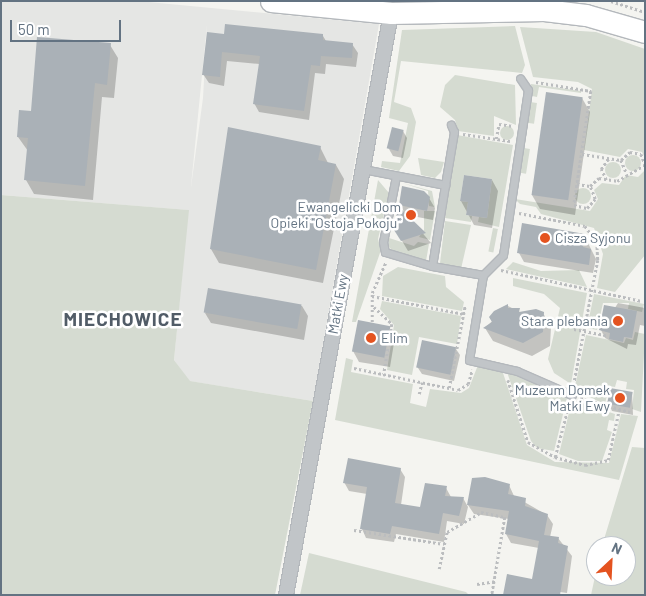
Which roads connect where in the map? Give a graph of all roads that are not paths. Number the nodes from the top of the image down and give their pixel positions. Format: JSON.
{"nodes":[{"id":1,"x":271,"y":1,"type":"edge"},
{"id":2,"x":391,"y":13,"type":"junction"},
{"id":3,"x":645,"y":32,"type":"edge"},
{"id":4,"x":520,"y":78,"type":"dead end"},
{"id":5,"x":451,"y":124,"type":"dead end"},
{"id":6,"x":363,"y":169,"type":"junction"},
{"id":7,"x":396,"y":176,"type":"junction"},
{"id":8,"x":445,"y":185,"type":"junction"},
{"id":9,"x":432,"y":266,"type":"junction"},
{"id":10,"x":483,"y":275,"type":"junction"},
{"id":11,"x":572,"y":395,"type":"road end"},
{"id":12,"x":286,"y":595,"type":"edge"}],
"edges":[{"from":1,"to":2,"type":"main road"},
{"from":2,"to":3,"type":"main road"},
{"from":2,"to":6,"type":"street","name":"Matki Ewy"},
{"from":4,"to":10,"type":"lane"},
{"from":5,"to":8,"type":"lane"},
{"from":6,"to":7,"type":"lane"},
{"from":6,"to":12,"type":"street","name":"Matki Ewy"},
{"from":7,"to":8,"type":"lane"},
{"from":7,"to":9,"type":"lane"},
{"from":8,"to":9,"type":"lane"},
{"from":9,"to":10,"type":"lane"},
{"from":10,"to":11,"type":"lane"}]}
